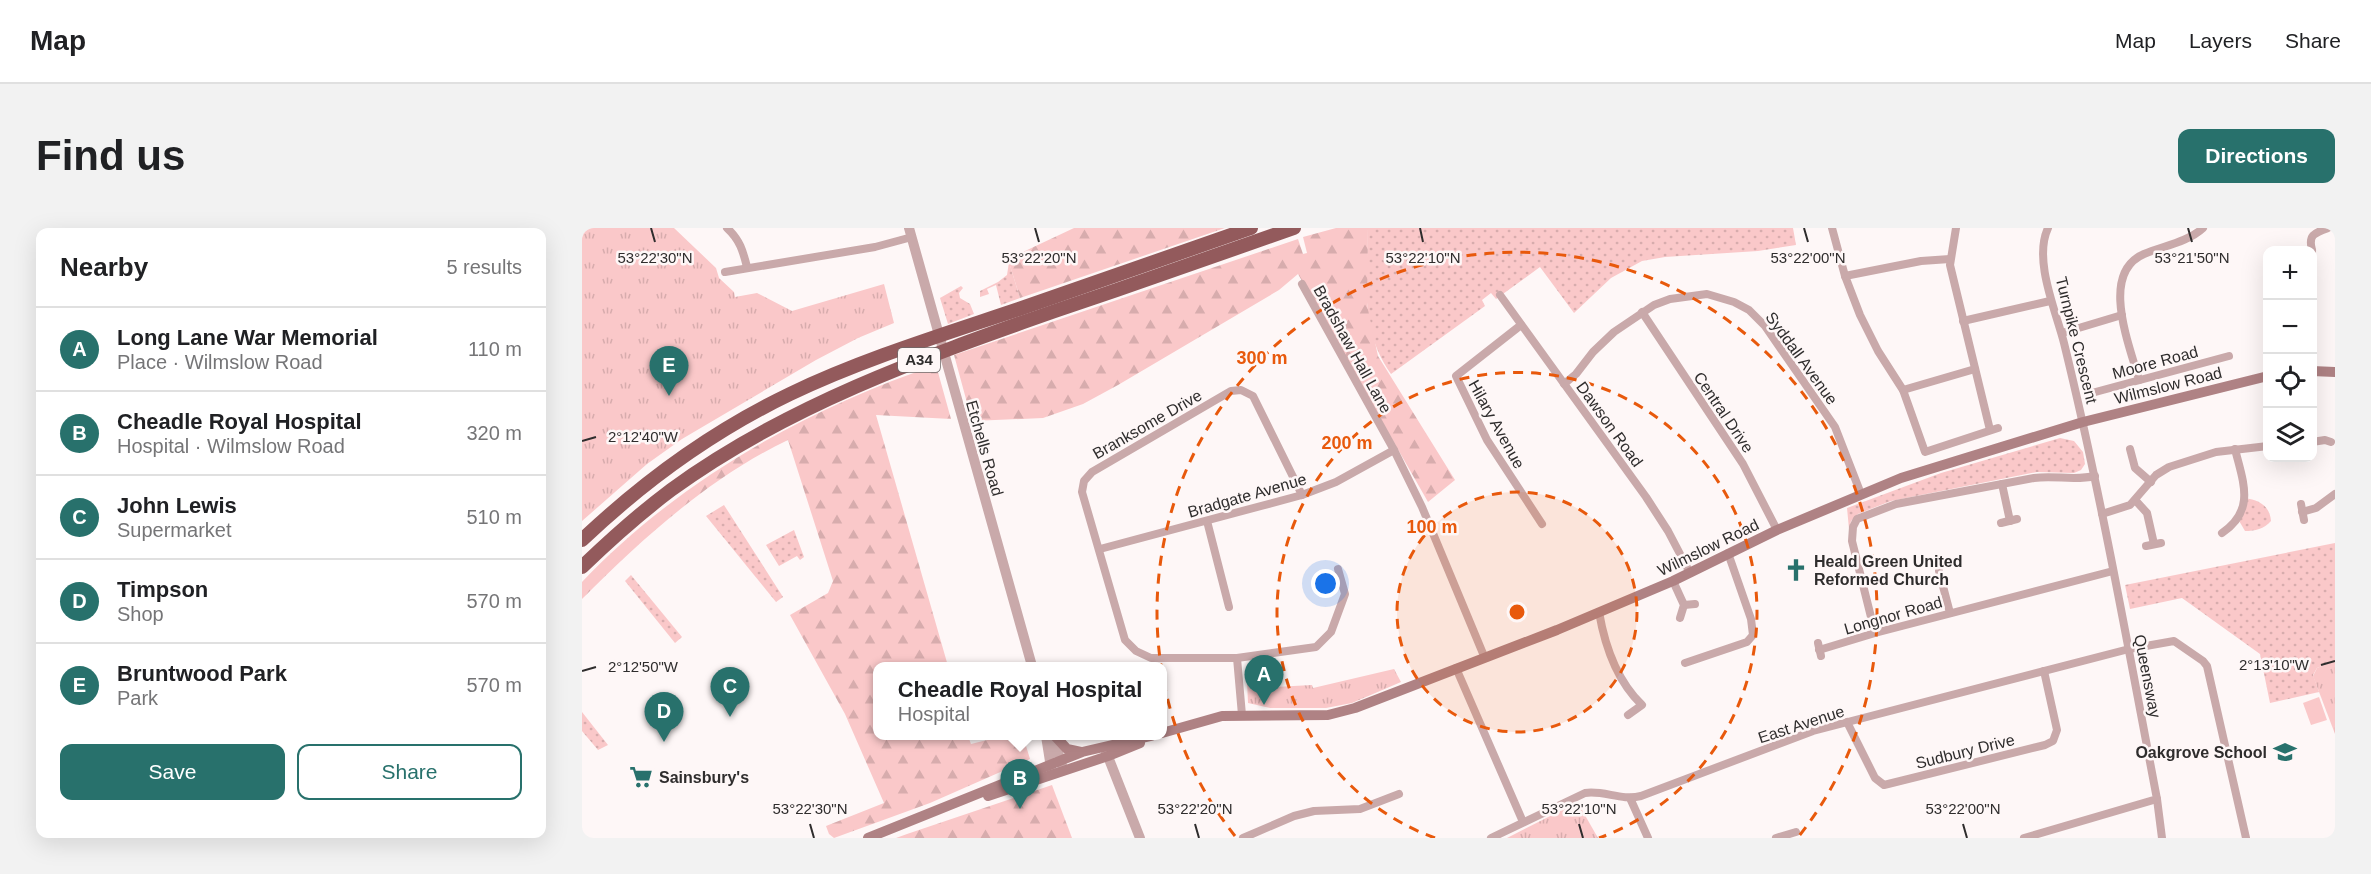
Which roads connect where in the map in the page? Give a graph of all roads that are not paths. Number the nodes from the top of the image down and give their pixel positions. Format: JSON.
{"nodes":[{"id":1,"x":727,"y":228,"type":"edge"},
{"id":2,"x":1251,"y":228,"type":"edge"},
{"id":3,"x":1294,"y":228,"type":"edge"},
{"id":4,"x":1832,"y":228,"type":"edge"},
{"id":5,"x":1956,"y":228,"type":"edge"},
{"id":6,"x":2048,"y":228,"type":"edge"},
{"id":7,"x":2203,"y":228,"type":"edge"},
{"id":8,"x":2328,"y":228,"type":"edge"},
{"id":9,"x":910,"y":232,"type":"edge"},
{"id":10,"x":2311,"y":246,"type":"edge"},
{"id":11,"x":1950,"y":259,"type":"junction"},
{"id":12,"x":747,"y":267,"type":"junction"},
{"id":13,"x":725,"y":272,"type":"dead end"},
{"id":14,"x":1845,"y":276,"type":"junction"},
{"id":15,"x":1302,"y":284,"type":"dead end"},
{"id":16,"x":1500,"y":295,"type":"dead end"},
{"id":17,"x":2050,"y":301,"type":"junction"},
{"id":18,"x":1642,"y":312,"type":"junction"},
{"id":19,"x":2122,"y":315,"type":"junction"},
{"id":20,"x":1963,"y":321,"type":"junction"},
{"id":21,"x":1521,"y":325,"type":"junction"},
{"id":22,"x":2062,"y":333,"type":"junction"},
{"id":23,"x":2229,"y":356,"type":"dead end"},
{"id":24,"x":1975,"y":369,"type":"junction"},
{"id":25,"x":2317,"y":371,"type":"edge"},
{"id":26,"x":2335,"y":372,"type":"edge"},
{"id":27,"x":2263,"y":377,"type":"edge"},
{"id":28,"x":2139,"y":380,"type":"junction"},
{"id":29,"x":1564,"y":384,"type":"junction"},
{"id":30,"x":1903,"y":390,"type":"junction"},
{"id":31,"x":2088,"y":394,"type":"dead end"},
{"id":32,"x":2083,"y":422,"type":"junction"},
{"id":33,"x":2317,"y":441,"type":"edge"},
{"id":34,"x":2331,"y":442,"type":"dead end"},
{"id":35,"x":2263,"y":446,"type":"edge"},
{"id":36,"x":2130,"y":449,"type":"dead end"},
{"id":37,"x":2235,"y":449,"type":"junction"},
{"id":38,"x":1394,"y":450,"type":"junction"},
{"id":39,"x":2095,"y":476,"type":"junction"},
{"id":40,"x":2151,"y":482,"type":"junction"},
{"id":41,"x":2002,"y":484,"type":"junction"},
{"id":42,"x":1861,"y":494,"type":"junction"},
{"id":43,"x":2335,"y":494,"type":"edge"},
{"id":44,"x":1302,"y":495,"type":"junction"},
{"id":45,"x":2136,"y":501,"type":"junction"},
{"id":46,"x":2302,"y":512,"type":"dead end"},
{"id":47,"x":2102,"y":514,"type":"junction"},
{"id":48,"x":1207,"y":521,"type":"junction"},
{"id":49,"x":2009,"y":521,"type":"dead end"},
{"id":50,"x":1542,"y":524,"type":"dead end"},
{"id":51,"x":1777,"y":530,"type":"junction"},
{"id":52,"x":2222,"y":533,"type":"dead end"},
{"id":53,"x":582,"y":540,"type":"edge"},
{"id":54,"x":2154,"y":544,"type":"dead end"},
{"id":55,"x":1100,"y":549,"type":"junction"},
{"id":56,"x":1728,"y":554,"type":"junction"},
{"id":57,"x":582,"y":567,"type":"edge"},
{"id":58,"x":1338,"y":569,"type":"dead end"},
{"id":59,"x":1939,"y":571,"type":"dead end"},
{"id":60,"x":2113,"y":571,"type":"junction"},
{"id":61,"x":1690,"y":573,"type":"junction"},
{"id":62,"x":1673,"y":581,"type":"junction"},
{"id":63,"x":1695,"y":604,"type":"dead end"},
{"id":64,"x":1684,"y":605,"type":"junction"},
{"id":65,"x":1229,"y":607,"type":"dead end"},
{"id":66,"x":1599,"y":612,"type":"junction"},
{"id":67,"x":1950,"y":613,"type":"junction"},
{"id":68,"x":1680,"y":618,"type":"dead end"},
{"id":69,"x":1875,"y":633,"type":"junction"},
{"id":70,"x":1819,"y":649,"type":"dead end"},
{"id":71,"x":2129,"y":649,"type":"junction"},
{"id":72,"x":1484,"y":656,"type":"junction"},
{"id":73,"x":1237,"y":658,"type":"junction"},
{"id":74,"x":1031,"y":662,"type":"edge"},
{"id":75,"x":1685,"y":663,"type":"dead end"},
{"id":76,"x":1456,"y":668,"type":"junction"},
{"id":77,"x":2044,"y":671,"type":"junction"},
{"id":78,"x":1242,"y":715,"type":"junction"},
{"id":79,"x":1628,"y":715,"type":"dead end"},
{"id":80,"x":1847,"y":722,"type":"junction"},
{"id":81,"x":1167,"y":732,"type":"edge"},
{"id":82,"x":1048,"y":740,"type":"edge"},
{"id":83,"x":1054,"y":740,"type":"edge"},
{"id":84,"x":1058,"y":740,"type":"edge"},
{"id":85,"x":1128,"y":740,"type":"edge"},
{"id":86,"x":1145,"y":740,"type":"edge"},
{"id":87,"x":1104,"y":745,"type":"junction"},
{"id":88,"x":1082,"y":752,"type":"junction"},
{"id":89,"x":1108,"y":756,"type":"junction"},
{"id":90,"x":1056,"y":762,"type":"junction"},
{"id":91,"x":1064,"y":772,"type":"junction"},
{"id":92,"x":1053,"y":775,"type":"junction"},
{"id":93,"x":1398,"y":794,"type":"dead end"},
{"id":94,"x":1630,"y":798,"type":"junction"},
{"id":95,"x":2157,"y":799,"type":"junction"},
{"id":96,"x":919,"y":818,"type":"junction"},
{"id":97,"x":1523,"y":822,"type":"junction"},
{"id":98,"x":1796,"y":832,"type":"dead end"},
{"id":99,"x":2043,"y":835,"type":"edge"},
{"id":100,"x":1782,"y":837,"type":"edge"},
{"id":101,"x":868,"y":838,"type":"edge"},
{"id":102,"x":1140,"y":838,"type":"edge"},
{"id":103,"x":1244,"y":838,"type":"edge"},
{"id":104,"x":1491,"y":838,"type":"edge"},
{"id":105,"x":1648,"y":838,"type":"edge"},
{"id":106,"x":2024,"y":838,"type":"edge"},
{"id":107,"x":2162,"y":838,"type":"edge"},
{"id":108,"x":2246,"y":838,"type":"edge"}],
"edges":[{"from":1,"to":12,"type":"street"},
{"from":2,"to":53,"type":"highway","number":"A34"},
{"from":3,"to":57,"type":"highway","number":"A34"},
{"from":4,"to":14,"type":"street"},
{"from":5,"to":11,"type":"street"},
{"from":6,"to":17,"type":"street","name":"Turnpike Crescent"},
{"from":7,"to":19,"type":"street"},
{"from":8,"to":10,"type":"street"},
{"from":9,"to":12,"type":"street"},
{"from":9,"to":74,"type":"street","name":"Etchells Road"},
{"from":11,"to":14,"type":"street"},
{"from":11,"to":20,"type":"street"},
{"from":12,"to":13,"type":"street"},
{"from":14,"to":30,"type":"street"},
{"from":15,"to":38,"type":"street","name":"Bradshaw Hall Lane"},
{"from":16,"to":21,"type":"street","name":"Dawson Road"},
{"from":17,"to":20,"type":"street"},
{"from":17,"to":22,"type":"street","name":"Turnpike Crescent"},
{"from":18,"to":29,"type":"street","name":"Syddall Avenue"},
{"from":18,"to":42,"type":"street","name":"Syddall Avenue"},
{"from":18,"to":51,"type":"street","name":"Central Drive"},
{"from":19,"to":22,"type":"street"},
{"from":19,"to":28,"type":"street"},
{"from":20,"to":24,"type":"street"},
{"from":21,"to":29,"type":"street","name":"Dawson Road"},
{"from":21,"to":50,"type":"street","name":"Hilary Avenue"},
{"from":22,"to":32,"type":"street","name":"Turnpike Crescent"},
{"from":23,"to":28,"type":"street","name":"Moore Road"},
{"from":24,"to":30,"type":"street"},
{"from":24,"to":30,"type":"street"},
{"from":25,"to":26,"type":"main road"},
{"from":27,"to":32,"type":"main road","name":"Wilmslow Road"},
{"from":28,"to":31,"type":"street","name":"Moore Road"},
{"from":29,"to":61,"type":"street","name":"Dawson Road"},
{"from":32,"to":39,"type":"street","name":"Queensway"},
{"from":32,"to":42,"type":"main road","name":"Wilmslow Road"},
{"from":33,"to":34,"type":"street"},
{"from":35,"to":37,"type":"street"},
{"from":36,"to":40,"type":"street"},
{"from":37,"to":40,"type":"street"},
{"from":37,"to":52,"type":"street"},
{"from":38,"to":44,"type":"street","name":"Bradgate Avenue"},
{"from":38,"to":72,"type":"street","name":"Bradshaw Hall Lane"},
{"from":39,"to":41,"type":"street"},
{"from":39,"to":47,"type":"street","name":"Queensway"},
{"from":40,"to":45,"type":"street"},
{"from":41,"to":49,"type":"street"},
{"from":41,"to":69,"type":"street"},
{"from":42,"to":51,"type":"main road","name":"Wilmslow Road"},
{"from":43,"to":46,"type":"street"},
{"from":44,"to":48,"type":"street","name":"Bradgate Avenue"},
{"from":44,"to":55,"type":"street","name":"Branksome Drive"},
{"from":45,"to":47,"type":"street"},
{"from":45,"to":54,"type":"street"},
{"from":47,"to":60,"type":"street","name":"Queensway"},
{"from":48,"to":55,"type":"street","name":"Bradgate Avenue"},
{"from":48,"to":65,"type":"street"},
{"from":51,"to":56,"type":"main road","name":"Wilmslow Road"},
{"from":55,"to":73,"type":"street","name":"Branksome Drive"},
{"from":56,"to":61,"type":"main road","name":"Wilmslow Road"},
{"from":56,"to":75,"type":"street"},
{"from":58,"to":73,"type":"street","name":"Branksome Drive"},
{"from":59,"to":67,"type":"street"},
{"from":60,"to":67,"type":"street","name":"Longnor Road"},
{"from":60,"to":71,"type":"street","name":"Queensway"},
{"from":61,"to":62,"type":"main road","name":"Wilmslow Road"},
{"from":62,"to":64,"type":"street"},
{"from":62,"to":66,"type":"main road","name":"Wilmslow Road"},
{"from":63,"to":64,"type":"street"},
{"from":64,"to":68,"type":"street"},
{"from":66,"to":72,"type":"main road","name":"Wilmslow Road"},
{"from":66,"to":79,"type":"street"},
{"from":67,"to":69,"type":"street","name":"Longnor Road"},
{"from":69,"to":70,"type":"street","name":"Longnor Road"},
{"from":71,"to":77,"type":"street","name":"East Avenue"},
{"from":71,"to":95,"type":"street","name":"Queensway"},
{"from":71,"to":108,"type":"street","name":"East Avenue"},
{"from":72,"to":76,"type":"main road","name":"Wilmslow Road"},
{"from":73,"to":78,"type":"street"},
{"from":76,"to":78,"type":"main road","name":"Wilmslow Road"},
{"from":76,"to":97,"type":"street"},
{"from":77,"to":80,"type":"street","name":"East Avenue"},
{"from":77,"to":80,"type":"street","name":"Sudbury Drive"},
{"from":78,"to":81,"type":"main road","name":"Wilmslow Road"},
{"from":80,"to":94,"type":"street","name":"East Avenue"},
{"from":82,"to":90,"type":"street"},
{"from":83,"to":90,"type":"street"},
{"from":84,"to":88,"type":"main road"},
{"from":85,"to":87,"type":"main road"},
{"from":86,"to":89,"type":"main road"},
{"from":87,"to":88,"type":"main road"},
{"from":87,"to":89,"type":"street"},
{"from":88,"to":90,"type":"main road"},
{"from":89,"to":91,"type":"main road"},
{"from":89,"to":102,"type":"street"},
{"from":90,"to":91,"type":"street"},
{"from":90,"to":92,"type":"street"},
{"from":90,"to":96,"type":"main road"},
{"from":91,"to":92,"type":"main road"},
{"from":92,"to":96,"type":"main road"},
{"from":93,"to":103,"type":"street"},
{"from":94,"to":97,"type":"street","name":"East Avenue"},
{"from":94,"to":105,"type":"street"},
{"from":95,"to":99,"type":"street"},
{"from":95,"to":107,"type":"street","name":"Queensway"},
{"from":96,"to":101,"type":"main road"},
{"from":97,"to":104,"type":"street","name":"East Avenue"},
{"from":98,"to":100,"type":"street"},
{"from":99,"to":106,"type":"street"}]}
